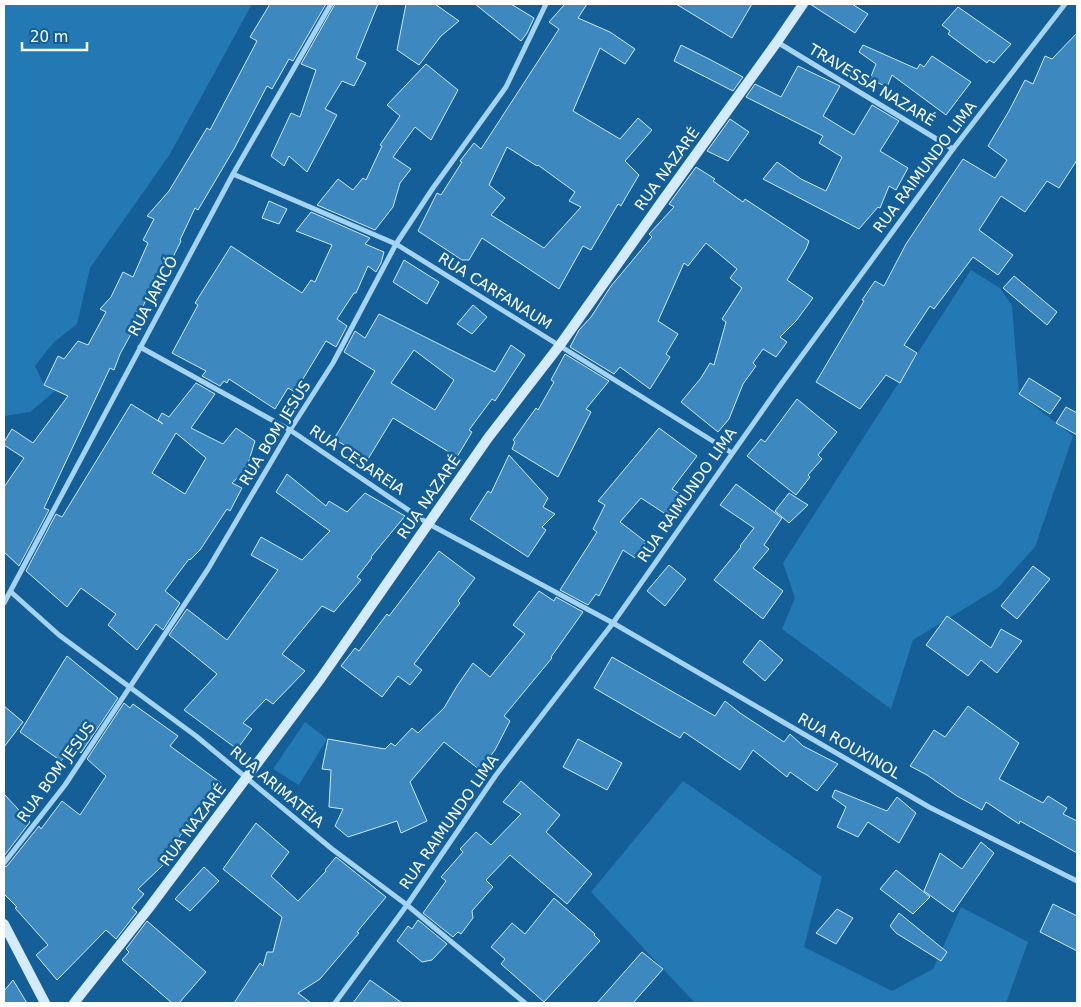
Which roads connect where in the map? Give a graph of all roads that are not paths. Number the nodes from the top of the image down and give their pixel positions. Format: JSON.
{"nodes":[{"id":1,"x":331,"y":4,"type":"edge"},
{"id":2,"x":546,"y":4,"type":"edge"},
{"id":3,"x":802,"y":4,"type":"edge"},
{"id":4,"x":1065,"y":4,"type":"edge"},
{"id":5,"x":777,"y":42,"type":"junction"},
{"id":6,"x":953,"y":149,"type":"junction"},
{"id":7,"x":233,"y":174,"type":"junction"},
{"id":8,"x":396,"y":244,"type":"junction"},
{"id":9,"x":560,"y":345,"type":"junction"},
{"id":10,"x":140,"y":347,"type":"junction"},
{"id":11,"x":290,"y":430,"type":"junction"},
{"id":12,"x":732,"y":453,"type":"junction"},
{"id":13,"x":429,"y":524,"type":"junction"},
{"id":14,"x":11,"y":592,"type":"junction"},
{"id":15,"x":4,"y":604,"type":"edge"},
{"id":16,"x":613,"y":623,"type":"junction"},
{"id":17,"x":130,"y":688,"type":"junction"},
{"id":18,"x":247,"y":778,"type":"junction"},
{"id":19,"x":4,"y":863,"type":"edge"},
{"id":20,"x":1077,"y":881,"type":"edge"},
{"id":21,"x":407,"y":904,"type":"junction"},
{"id":22,"x":4,"y":924,"type":"edge"},
{"id":23,"x":45,"y":1003,"type":"edge"},
{"id":24,"x":74,"y":1003,"type":"edge"},
{"id":25,"x":335,"y":1003,"type":"edge"},
{"id":26,"x":525,"y":1003,"type":"edge"}],
"edges":[{"from":1,"to":7,"type":"street","name":"RUA JARICÓ"},
{"from":2,"to":8,"type":"street","name":"RUA BOM JESUS"},
{"from":3,"to":5,"type":"street","name":"RUA NAZARÉ"},
{"from":4,"to":6,"type":"street","name":"RUA RAIMUNDO LIMA"},
{"from":5,"to":6,"type":"street","name":"TRAVESSA NAZARÉ"},
{"from":5,"to":9,"type":"street","name":"RUA NAZARÉ"},
{"from":6,"to":12,"type":"street","name":"RUA RAIMUNDO LIMA"},
{"from":7,"to":8,"type":"street","name":"RUA CARFANAUM"},
{"from":7,"to":10,"type":"street","name":"RUA JARICÓ"},
{"from":8,"to":9,"type":"street","name":"RUA CARFANAUM"},
{"from":8,"to":11,"type":"street","name":"RUA BOM JESUS"},
{"from":9,"to":12,"type":"street","name":"RUA CARFANAUM"},
{"from":9,"to":13,"type":"street","name":"RUA NAZARÉ"},
{"from":10,"to":11,"type":"street","name":"RUA CESAREIA"},
{"from":10,"to":14,"type":"street","name":"RUA JARICÓ"},
{"from":11,"to":13,"type":"street","name":"RUA CESAREIA"},
{"from":11,"to":17,"type":"street","name":"RUA BOM JESUS"},
{"from":12,"to":16,"type":"street","name":"RUA RAIMUNDO LIMA"},
{"from":13,"to":16,"type":"street","name":"RUA CESAREIA"},
{"from":13,"to":18,"type":"street","name":"RUA NAZARÉ"},
{"from":14,"to":15,"type":"street","name":"RUA JARICÓ"},
{"from":14,"to":17,"type":"street","name":"RUA ARIMATÉIA"},
{"from":16,"to":20,"type":"street","name":"RUA ROUXINOL"},
{"from":16,"to":21,"type":"street","name":"RUA RAIMUNDO LIMA"},
{"from":17,"to":18,"type":"street","name":"RUA ARIMATÉIA"},
{"from":17,"to":19,"type":"street","name":"RUA BOM JESUS"},
{"from":18,"to":21,"type":"street","name":"RUA ARIMATÉIA"},
{"from":18,"to":24,"type":"street","name":"RUA NAZARÉ"},
{"from":21,"to":25,"type":"street","name":"RUA RAIMUNDO LIMA"},
{"from":21,"to":26,"type":"street","name":"RUA ARIMATÉIA"},
{"from":22,"to":23,"type":"street"}]}
